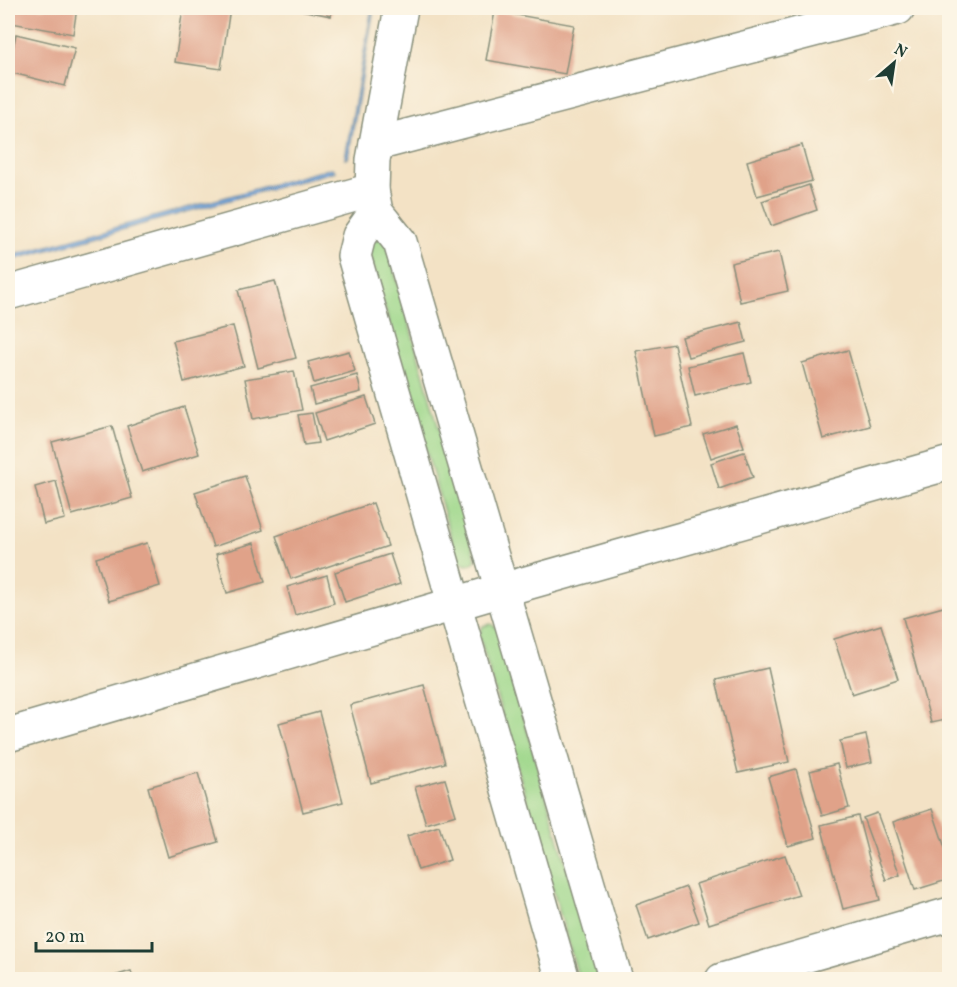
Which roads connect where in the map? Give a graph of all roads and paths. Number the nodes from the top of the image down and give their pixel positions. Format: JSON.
{"nodes":[{"id":1,"x":401,"y":8,"type":"edge"},
{"id":2,"x":898,"y":8,"type":"edge"},
{"id":3,"x":376,"y":144,"type":"junction"},
{"id":4,"x":374,"y":201,"type":"junction"},
{"id":5,"x":8,"y":293,"type":"edge"},
{"id":6,"x":950,"y":463,"type":"edge"},
{"id":7,"x":502,"y":590,"type":"junction"},
{"id":8,"x":454,"y":604,"type":"junction"},
{"id":9,"x":8,"y":735,"type":"edge"},
{"id":10,"x":950,"y":914,"type":"edge"},
{"id":11,"x":563,"y":980,"type":"edge"},
{"id":12,"x":616,"y":980,"type":"edge"},
{"id":13,"x":722,"y":980,"type":"edge"}],
"edges":[{"from":1,"to":3,"type":"street"},
{"from":2,"to":3,"type":"street"},
{"from":3,"to":4,"type":"street"},
{"from":4,"to":5,"type":"street"},
{"from":4,"to":7,"type":"street"},
{"from":4,"to":8,"type":"street"},
{"from":6,"to":7,"type":"street"},
{"from":7,"to":8,"type":"street"},
{"from":7,"to":12,"type":"street"},
{"from":8,"to":9,"type":"street"},
{"from":8,"to":11,"type":"street"},
{"from":10,"to":13,"type":"street"}]}
